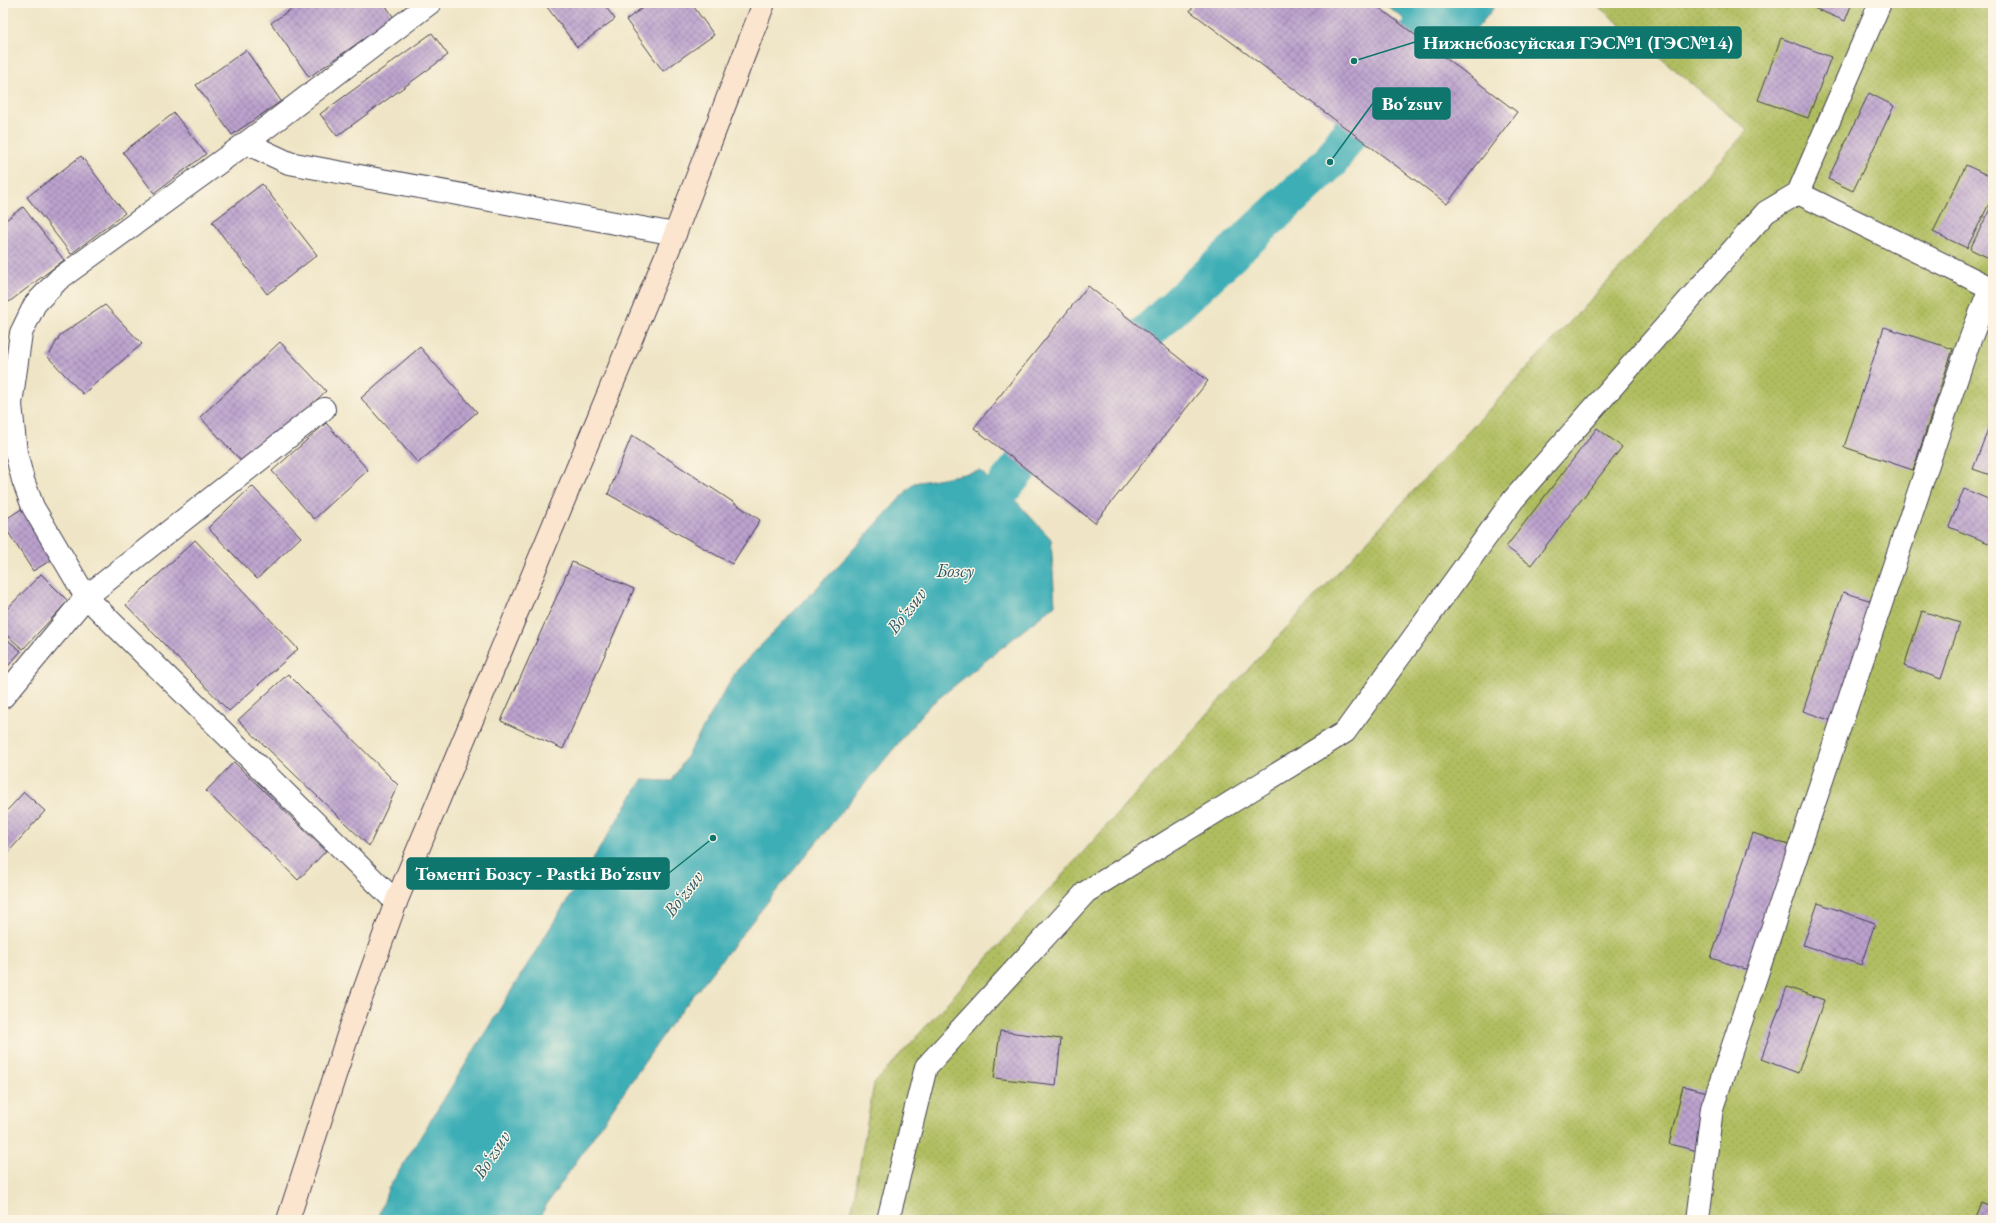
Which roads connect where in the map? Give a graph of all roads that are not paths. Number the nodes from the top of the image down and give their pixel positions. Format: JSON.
{"nodes":[{"id":1,"x":430,"y":3,"type":"edge"},
{"id":2,"x":764,"y":3,"type":"edge"},
{"id":3,"x":1880,"y":3,"type":"edge"},
{"id":4,"x":246,"y":143,"type":"junction"},
{"id":5,"x":1798,"y":193,"type":"junction"},
{"id":6,"x":675,"y":234,"type":"junction"},
{"id":7,"x":1992,"y":288,"type":"edge"},
{"id":8,"x":324,"y":409,"type":"dead end"},
{"id":9,"x":86,"y":597,"type":"junction"},
{"id":10,"x":3,"y":697,"type":"edge"},
{"id":11,"x":396,"y":902,"type":"junction"},
{"id":12,"x":288,"y":1220,"type":"edge"},
{"id":13,"x":888,"y":1220,"type":"edge"},
{"id":14,"x":1698,"y":1220,"type":"edge"}],
"edges":[{"from":1,"to":4,"type":"street"},
{"from":2,"to":6,"type":"main road"},
{"from":3,"to":5,"type":"street"},
{"from":4,"to":6,"type":"street"},
{"from":4,"to":9,"type":"street"},
{"from":5,"to":7,"type":"street"},
{"from":5,"to":13,"type":"street"},
{"from":6,"to":11,"type":"main road"},
{"from":7,"to":14,"type":"street"},
{"from":8,"to":9,"type":"street"},
{"from":9,"to":10,"type":"street"},
{"from":9,"to":11,"type":"street"},
{"from":11,"to":12,"type":"main road"}]}
